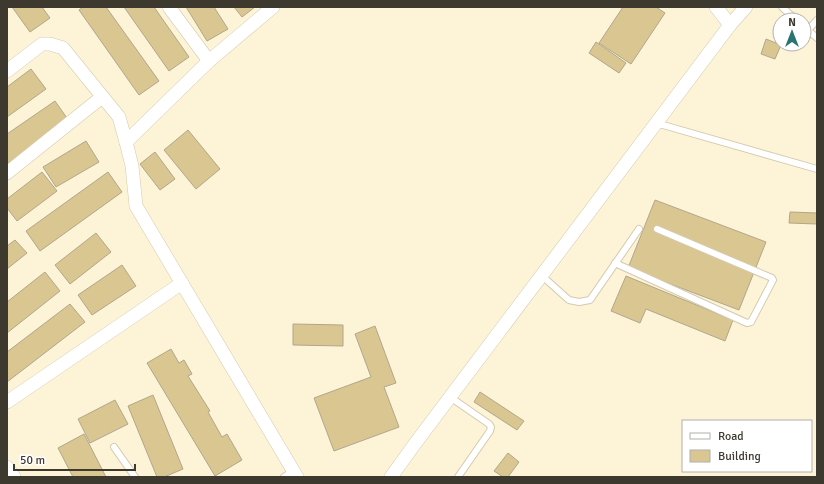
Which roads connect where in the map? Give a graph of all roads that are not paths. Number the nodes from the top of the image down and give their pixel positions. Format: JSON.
{"nodes":[{"id":1,"x":169,"y":7,"type":"edge"},
{"id":2,"x":274,"y":7,"type":"edge"},
{"id":3,"x":716,"y":7,"type":"edge"},
{"id":4,"x":746,"y":7,"type":"edge"},
{"id":5,"x":730,"y":25,"type":"junction"},
{"id":6,"x":209,"y":61,"type":"junction"},
{"id":7,"x":7,"y":71,"type":"edge"},
{"id":8,"x":102,"y":97,"type":"junction"},
{"id":9,"x":656,"y":123,"type":"junction"},
{"id":10,"x":126,"y":142,"type":"junction"},
{"id":11,"x":817,"y":169,"type":"edge"},
{"id":12,"x":7,"y":174,"type":"edge"},
{"id":13,"x":639,"y":229,"type":"dead end"},
{"id":14,"x":657,"y":229,"type":"dead end"},
{"id":15,"x":615,"y":263,"type":"junction"},
{"id":16,"x":541,"y":275,"type":"junction"},
{"id":17,"x":182,"y":283,"type":"junction"},
{"id":18,"x":450,"y":397,"type":"junction"},
{"id":19,"x":7,"y":402,"type":"edge"},
{"id":20,"x":114,"y":447,"type":"dead end"},
{"id":21,"x":7,"y":467,"type":"edge"},
{"id":22,"x":291,"y":475,"type":"edge"},
{"id":23,"x":14,"y":477,"type":"edge"},
{"id":24,"x":135,"y":477,"type":"edge"},
{"id":25,"x":391,"y":477,"type":"edge"},
{"id":26,"x":458,"y":477,"type":"edge"}],
"edges":[{"from":1,"to":6,"type":"street"},
{"from":2,"to":6,"type":"street"},
{"from":3,"to":5,"type":"street"},
{"from":4,"to":5,"type":"street"},
{"from":5,"to":9,"type":"street"},
{"from":6,"to":10,"type":"street"},
{"from":7,"to":8,"type":"street"},
{"from":8,"to":10,"type":"street"},
{"from":8,"to":12,"type":"street"},
{"from":9,"to":11,"type":"lane"},
{"from":9,"to":16,"type":"street"},
{"from":10,"to":17,"type":"street"},
{"from":13,"to":15,"type":"lane"},
{"from":14,"to":15,"type":"lane"},
{"from":15,"to":16,"type":"lane"},
{"from":16,"to":18,"type":"street"},
{"from":17,"to":19,"type":"street"},
{"from":17,"to":22,"type":"street"},
{"from":18,"to":25,"type":"street"},
{"from":18,"to":26,"type":"lane"},
{"from":20,"to":24,"type":"lane"},
{"from":21,"to":23,"type":"street"}]}
